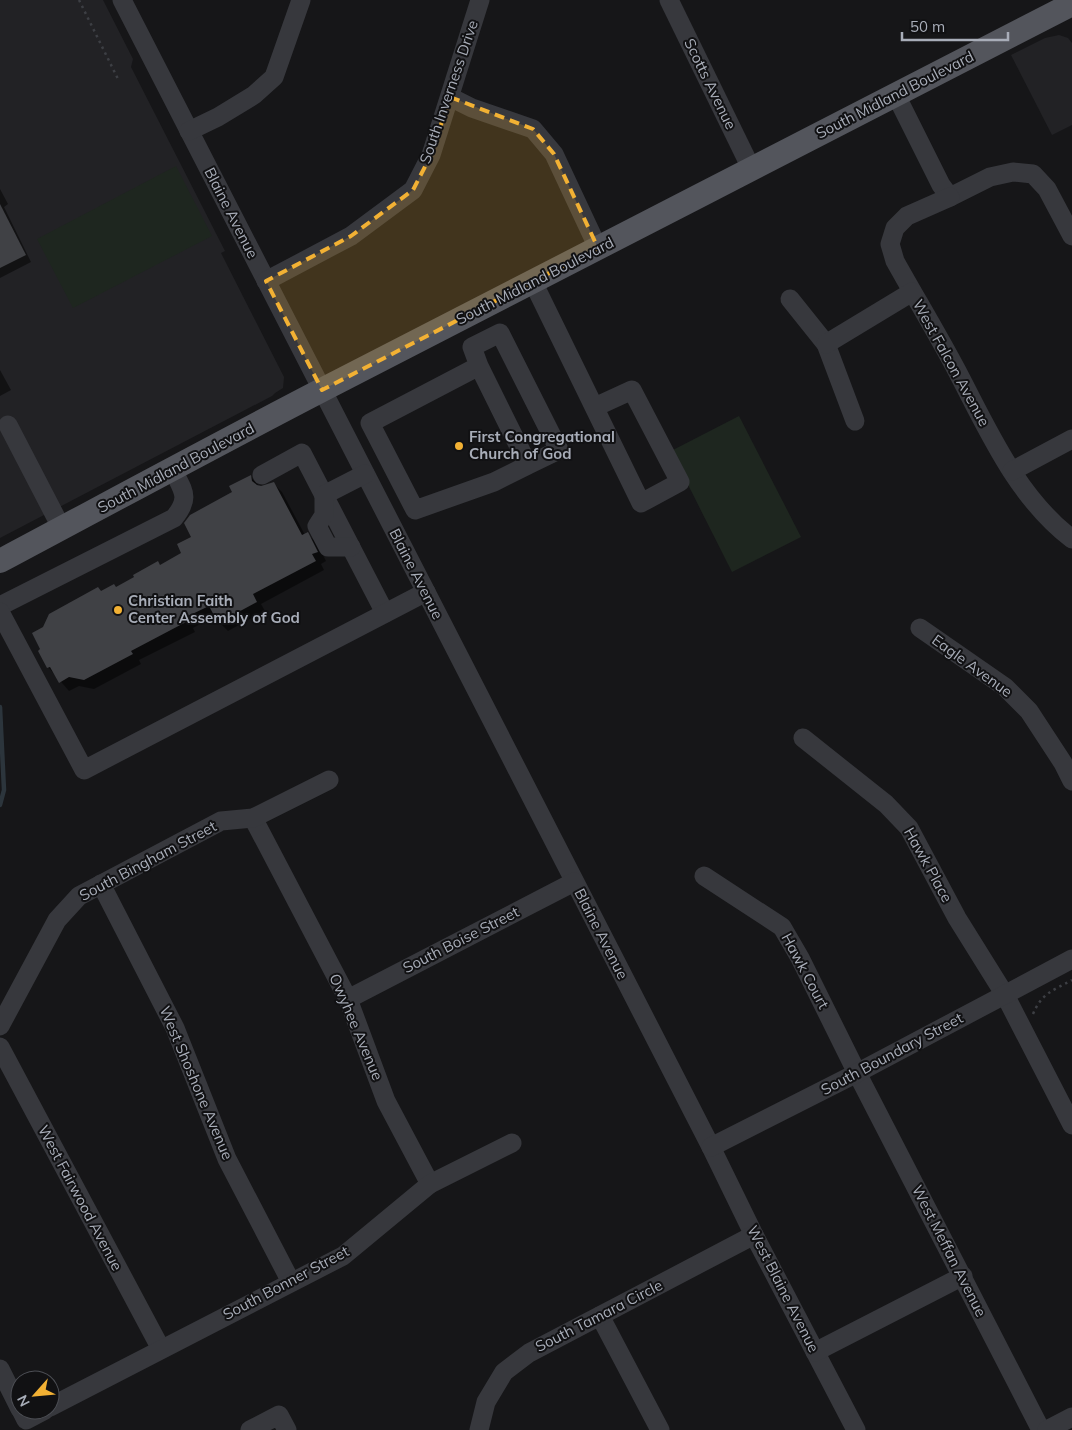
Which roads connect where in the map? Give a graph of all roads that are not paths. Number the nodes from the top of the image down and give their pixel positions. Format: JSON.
{"nodes":[{"id":1,"x":122,"y":0,"type":"edge"},
{"id":2,"x":301,"y":0,"type":"edge"},
{"id":3,"x":480,"y":0,"type":"edge"},
{"id":4,"x":669,"y":0,"type":"edge"},
{"id":5,"x":1071,"y":4,"type":"edge"},
{"id":6,"x":896,"y":95,"type":"junction"},
{"id":7,"x":450,"y":96,"type":"junction"},
{"id":8,"x":189,"y":131,"type":"junction"},
{"id":9,"x":751,"y":168,"type":"junction"},
{"id":10,"x":950,"y":197,"type":"junction"},
{"id":11,"x":1072,"y":236,"type":"edge"},
{"id":12,"x":598,"y":248,"type":"junction"},
{"id":13,"x":266,"y":281,"type":"junction"},
{"id":14,"x":533,"y":282,"type":"junction"},
{"id":15,"x":912,"y":292,"type":"junction"},
{"id":16,"x":790,"y":299,"type":"dead end"},
{"id":17,"x":460,"y":320,"type":"junction"},
{"id":18,"x":826,"y":344,"type":"junction"},
{"id":19,"x":472,"y":348,"type":"junction"},
{"id":20,"x":479,"y":366,"type":"junction"},
{"id":21,"x":322,"y":390,"type":"junction"},
{"id":22,"x":595,"y":407,"type":"junction"},
{"id":23,"x":855,"y":421,"type":"dead end"},
{"id":24,"x":8,"y":425,"type":"dead end"},
{"id":25,"x":1072,"y":439,"type":"edge"},
{"id":26,"x":528,"y":465,"type":"junction"},
{"id":27,"x":173,"y":470,"type":"junction"},
{"id":28,"x":1012,"y":471,"type":"junction"},
{"id":29,"x":365,"y":474,"type":"junction"},
{"id":30,"x":262,"y":475,"type":"dead end"},
{"id":31,"x":324,"y":495,"type":"junction"},
{"id":32,"x":62,"y":528,"type":"junction"},
{"id":33,"x":1072,"y":539,"type":"edge"},
{"id":34,"x":0,"y":561,"type":"edge"},
{"id":35,"x":426,"y":592,"type":"junction"},
{"id":36,"x":0,"y":606,"type":"edge"},
{"id":37,"x":0,"y":612,"type":"edge"},
{"id":38,"x":385,"y":613,"type":"junction"},
{"id":39,"x":920,"y":628,"type":"dead end"},
{"id":40,"x":803,"y":738,"type":"dead end"},
{"id":41,"x":1068,"y":761,"type":"edge"},
{"id":42,"x":329,"y":780,"type":"dead end"},
{"id":43,"x":1072,"y":781,"type":"edge"},
{"id":44,"x":253,"y":818,"type":"junction"},
{"id":45,"x":704,"y":876,"type":"dead end"},
{"id":46,"x":574,"y":882,"type":"junction"},
{"id":47,"x":101,"y":884,"type":"junction"},
{"id":48,"x":1072,"y":960,"type":"edge"},
{"id":49,"x":1005,"y":995,"type":"junction"},
{"id":50,"x":348,"y":999,"type":"junction"},
{"id":51,"x":0,"y":1026,"type":"edge"},
{"id":52,"x":0,"y":1047,"type":"edge"},
{"id":53,"x":857,"y":1073,"type":"junction"},
{"id":54,"x":1072,"y":1125,"type":"edge"},
{"id":55,"x":512,"y":1143,"type":"dead end"},
{"id":56,"x":711,"y":1148,"type":"junction"},
{"id":57,"x":430,"y":1184,"type":"junction"},
{"id":58,"x":754,"y":1235,"type":"junction"},
{"id":59,"x":963,"y":1276,"type":"junction"},
{"id":60,"x":291,"y":1282,"type":"junction"},
{"id":61,"x":600,"y":1316,"type":"junction"},
{"id":62,"x":161,"y":1349,"type":"junction"},
{"id":63,"x":815,"y":1352,"type":"junction"},
{"id":64,"x":0,"y":1370,"type":"edge"},
{"id":65,"x":10,"y":1390,"type":"edge"},
{"id":66,"x":60,"y":1402,"type":"edge"},
{"id":67,"x":1072,"y":1417,"type":"edge"},
{"id":68,"x":250,"y":1430,"type":"edge"},
{"id":69,"x":286,"y":1430,"type":"edge"},
{"id":70,"x":479,"y":1430,"type":"edge"},
{"id":71,"x":660,"y":1430,"type":"edge"},
{"id":72,"x":856,"y":1430,"type":"edge"},
{"id":73,"x":1041,"y":1430,"type":"edge"},
{"id":74,"x":1047,"y":1430,"type":"edge"}],
"edges":[{"from":1,"to":8,"type":"street","name":"Blaine Avenue"},
{"from":2,"to":8,"type":"street"},
{"from":3,"to":7,"type":"street","name":"South Inverness Drive"},
{"from":4,"to":9,"type":"street","name":"Scotts Avenue"},
{"from":5,"to":6,"type":"main road","name":"South Midland Boulevard"},
{"from":6,"to":9,"type":"main road","name":"South Midland Boulevard"},
{"from":6,"to":10,"type":"street"},
{"from":7,"to":12,"type":"street"},
{"from":7,"to":13,"type":"street","name":"South Inverness Drive"},
{"from":8,"to":13,"type":"street","name":"Blaine Avenue"},
{"from":9,"to":12,"type":"main road","name":"South Midland Boulevard"},
{"from":10,"to":11,"type":"street","name":"West Falcon Avenue"},
{"from":10,"to":15,"type":"street","name":"West Falcon Avenue"},
{"from":12,"to":14,"type":"main road","name":"South Midland Boulevard"},
{"from":13,"to":21,"type":"street","name":"Blaine Avenue"},
{"from":14,"to":17,"type":"main road","name":"South Midland Boulevard"},
{"from":14,"to":22,"type":"street"},
{"from":15,"to":18,"type":"street"},
{"from":15,"to":28,"type":"street","name":"West Falcon Avenue"},
{"from":16,"to":18,"type":"street"},
{"from":17,"to":19,"type":"street"},
{"from":17,"to":21,"type":"main road","name":"South Midland Boulevard"},
{"from":18,"to":23,"type":"street"},
{"from":19,"to":20,"type":"street"},
{"from":19,"to":26,"type":"street"},
{"from":20,"to":26,"type":"street"},
{"from":20,"to":26,"type":"street"},
{"from":21,"to":27,"type":"main road","name":"South Midland Boulevard"},
{"from":21,"to":29,"type":"street","name":"Blaine Avenue"},
{"from":22,"to":22,"type":"street"},
{"from":24,"to":32,"type":"street"},
{"from":25,"to":28,"type":"street"},
{"from":27,"to":32,"type":"main road","name":"South Midland Boulevard"},
{"from":27,"to":36,"type":"street"},
{"from":28,"to":33,"type":"street","name":"West Falcon Avenue"},
{"from":29,"to":31,"type":"street"},
{"from":29,"to":35,"type":"street","name":"Blaine Avenue"},
{"from":30,"to":31,"type":"street"},
{"from":31,"to":38,"type":"street"},
{"from":32,"to":34,"type":"main road","name":"South Midland Boulevard"},
{"from":35,"to":38,"type":"street"},
{"from":35,"to":46,"type":"street","name":"Blaine Avenue"},
{"from":37,"to":38,"type":"street"},
{"from":39,"to":41,"type":"street","name":"Eagle Avenue"},
{"from":40,"to":49,"type":"street","name":"Hawk Place"},
{"from":41,"to":43,"type":"street","name":"Eagle Avenue"},
{"from":42,"to":44,"type":"street","name":"South Bingham Street"},
{"from":44,"to":47,"type":"street","name":"South Bingham Street"},
{"from":44,"to":50,"type":"street","name":"Owyhee Avenue"},
{"from":45,"to":53,"type":"street","name":"Hawk Court"},
{"from":46,"to":50,"type":"street","name":"South Boise Street"},
{"from":46,"to":56,"type":"street","name":"Blaine Avenue"},
{"from":47,"to":51,"type":"street","name":"South Bingham Street"},
{"from":47,"to":60,"type":"street","name":"West Shoshone Avenue"},
{"from":48,"to":49,"type":"street","name":"South Boundary Street"},
{"from":49,"to":53,"type":"street","name":"South Boundary Street"},
{"from":49,"to":54,"type":"street","name":"Hawk Place"},
{"from":50,"to":57,"type":"street","name":"Owyhee Avenue"},
{"from":52,"to":62,"type":"street","name":"West Fairwood Avenue"},
{"from":53,"to":56,"type":"street","name":"South Boundary Street"},
{"from":53,"to":59,"type":"street","name":"West Meffan Avenue"},
{"from":55,"to":57,"type":"street","name":"South Bonner Street"},
{"from":56,"to":58,"type":"street","name":"West Blaine Avenue"},
{"from":57,"to":60,"type":"street","name":"South Bonner Street"},
{"from":58,"to":61,"type":"street","name":"South Tamara Circle"},
{"from":58,"to":63,"type":"street","name":"West Blaine Avenue"},
{"from":59,"to":63,"type":"street"},
{"from":59,"to":73,"type":"street","name":"West Meffan Avenue"},
{"from":60,"to":62,"type":"street","name":"South Bonner Street"},
{"from":61,"to":70,"type":"street","name":"South Tamara Circle"},
{"from":61,"to":71,"type":"street"},
{"from":62,"to":66,"type":"street","name":"South Bonner Street"},
{"from":63,"to":72,"type":"street","name":"West Blaine Avenue"},
{"from":64,"to":65,"type":"street"},
{"from":67,"to":74,"type":"street"},
{"from":68,"to":69,"type":"street"}]}
